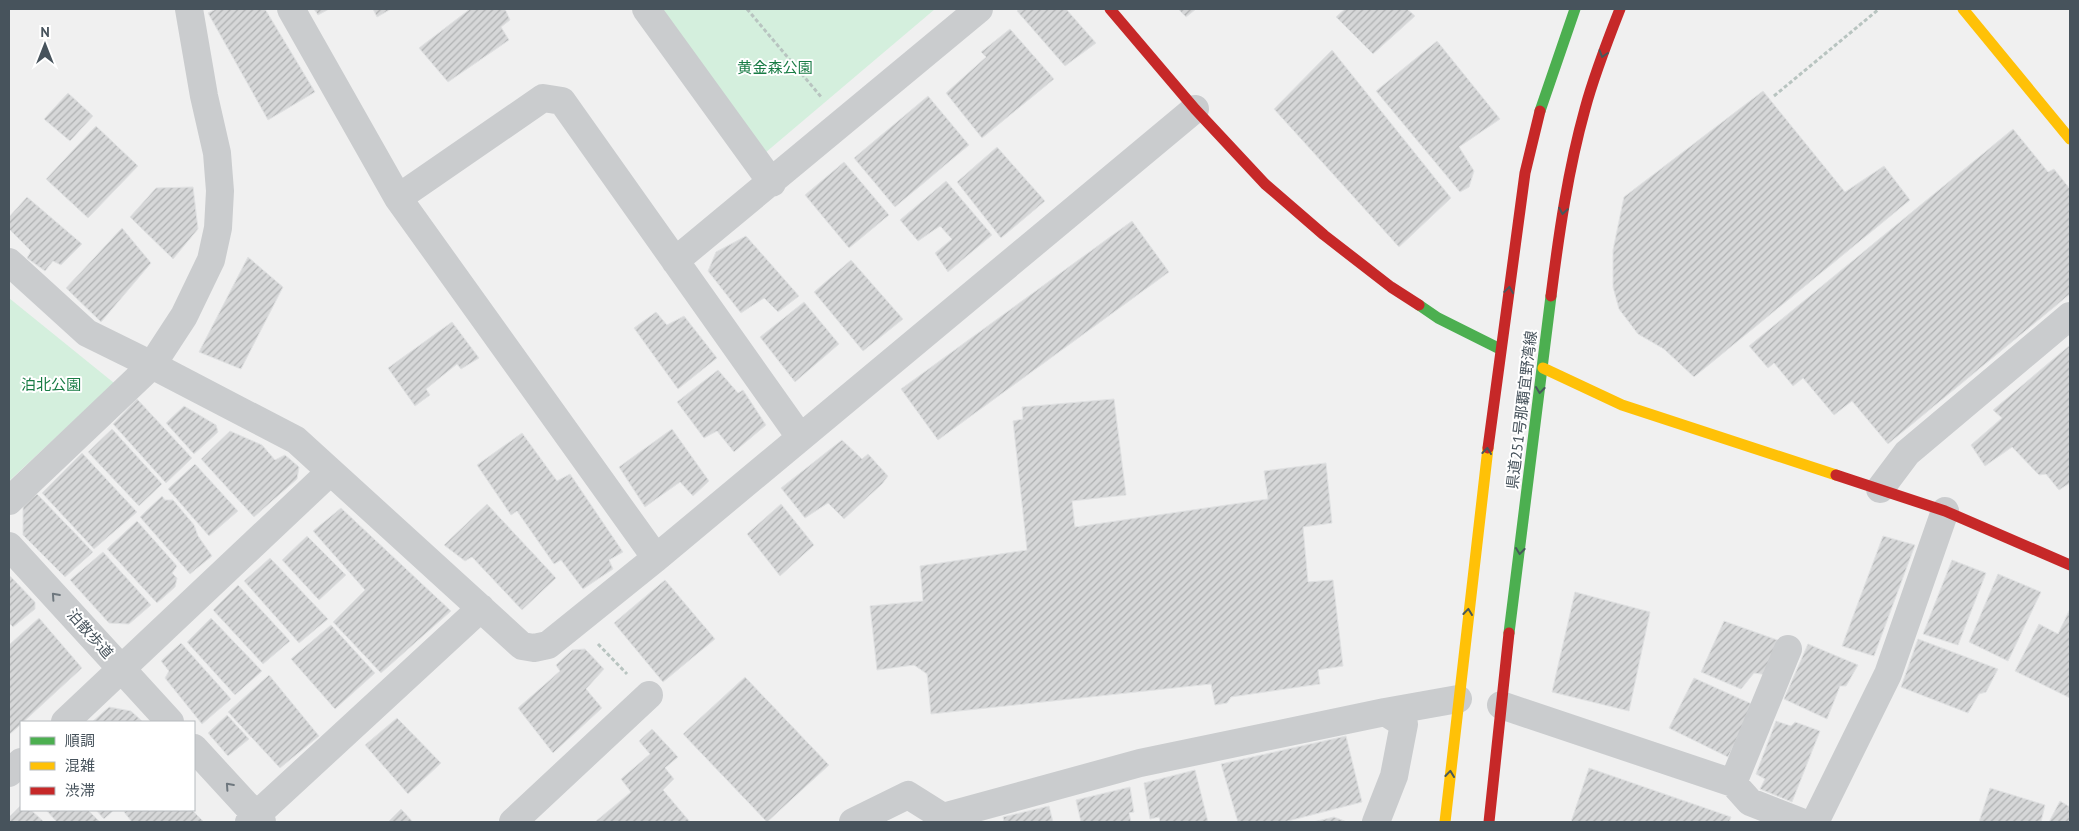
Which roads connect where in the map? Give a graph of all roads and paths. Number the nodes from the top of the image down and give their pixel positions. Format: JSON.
{"nodes":[{"id":1,"x":189,"y":9,"type":"edge"},
{"id":2,"x":291,"y":9,"type":"edge"},
{"id":3,"x":646,"y":9,"type":"edge"},
{"id":4,"x":747,"y":9,"type":"edge"},
{"id":5,"x":979,"y":9,"type":"edge"},
{"id":6,"x":1110,"y":9,"type":"edge"},
{"id":7,"x":1575,"y":9,"type":"edge"},
{"id":8,"x":1620,"y":9,"type":"edge"},
{"id":9,"x":1879,"y":9,"type":"edge"},
{"id":10,"x":1963,"y":9,"type":"edge"},
{"id":11,"x":1774,"y":96,"type":"dead end"},
{"id":12,"x":824,"y":100,"type":"dead end"},
{"id":13,"x":1195,"y":109,"type":"junction"},
{"id":14,"x":2070,"y":138,"type":"edge"},
{"id":15,"x":772,"y":183,"type":"junction"},
{"id":16,"x":398,"y":198,"type":"junction"},
{"id":17,"x":9,"y":262,"type":"edge"},
{"id":18,"x":676,"y":262,"type":"junction"},
{"id":19,"x":2070,"y":316,"type":"edge"},
{"id":20,"x":1500,"y":349,"type":"junction"},
{"id":21,"x":152,"y":365,"type":"junction"},
{"id":22,"x":1543,"y":368,"type":"junction"},
{"id":23,"x":800,"y":437,"type":"junction"},
{"id":24,"x":330,"y":472,"type":"junction"},
{"id":25,"x":1880,"y":490,"type":"junction"},
{"id":26,"x":9,"y":501,"type":"edge"},
{"id":27,"x":1945,"y":511,"type":"junction"},
{"id":28,"x":9,"y":546,"type":"edge"},
{"id":29,"x":656,"y":558,"type":"junction"},
{"id":30,"x":2070,"y":565,"type":"edge"},
{"id":31,"x":481,"y":608,"type":"junction"},
{"id":32,"x":1788,"y":649,"type":"dead end"},
{"id":33,"x":122,"y":670,"type":"junction"},
{"id":34,"x":649,"y":695,"type":"dead end"},
{"id":35,"x":1458,"y":699,"type":"junction"},
{"id":36,"x":1501,"y":705,"type":"junction"},
{"id":37,"x":1385,"y":712,"type":"junction"},
{"id":38,"x":66,"y":721,"type":"edge"},
{"id":39,"x":169,"y":721,"type":"edge"},
{"id":40,"x":195,"y":749,"type":"edge"},
{"id":41,"x":20,"y":763,"type":"edge"},
{"id":42,"x":9,"y":773,"type":"edge"},
{"id":43,"x":1733,"y":783,"type":"junction"},
{"id":44,"x":256,"y":820,"type":"edge"},
{"id":45,"x":513,"y":822,"type":"edge"},
{"id":46,"x":853,"y":822,"type":"edge"},
{"id":47,"x":1376,"y":822,"type":"edge"},
{"id":48,"x":1445,"y":822,"type":"edge"},
{"id":49,"x":1489,"y":822,"type":"edge"},
{"id":50,"x":1801,"y":822,"type":"edge"},
{"id":51,"x":1815,"y":822,"type":"edge"}],
"edges":[{"from":1,"to":21,"type":"street"},
{"from":2,"to":16,"type":"street"},
{"from":3,"to":15,"type":"street"},
{"from":4,"to":12,"type":"path"},
{"from":5,"to":15,"type":"street"},
{"from":6,"to":13,"type":"main road"},
{"from":20,"to":7,"type":"main road","name":"県道251号那覇宜野湾線","one_way":true},
{"from":8,"to":22,"type":"main road","name":"県道251号那覇宜野湾線","one_way":true},
{"from":9,"to":11,"type":"path"},
{"from":10,"to":14,"type":"main road"},
{"from":13,"to":20,"type":"main road"},
{"from":13,"to":23,"type":"street"},
{"from":15,"to":18,"type":"street"},
{"from":16,"to":18,"type":"street"},
{"from":16,"to":29,"type":"street"},
{"from":17,"to":21,"type":"street"},
{"from":18,"to":23,"type":"street"},
{"from":19,"to":25,"type":"street"},
{"from":35,"to":20,"type":"main road","name":"県道251号那覇宜野湾線","one_way":true},
{"from":21,"to":24,"type":"street"},
{"from":21,"to":26,"type":"street"},
{"from":22,"to":25,"type":"main road"},
{"from":22,"to":36,"type":"main road","name":"県道251号那覇宜野湾線","one_way":true},
{"from":23,"to":29,"type":"street"},
{"from":24,"to":31,"type":"street"},
{"from":24,"to":33,"type":"street"},
{"from":25,"to":27,"type":"main road"},
{"from":27,"to":30,"type":"main road"},
{"from":27,"to":51,"type":"street"},
{"from":33,"to":28,"type":"street","name":"泊散歩道","one_way":true},
{"from":29,"to":31,"type":"street"},
{"from":31,"to":44,"type":"street"},
{"from":32,"to":43,"type":"street"},
{"from":33,"to":38,"type":"street"},
{"from":33,"to":39,"type":"street","name":"泊散歩道"},
{"from":34,"to":45,"type":"street"},
{"from":35,"to":37,"type":"street"},
{"from":48,"to":35,"type":"main road","name":"県道251号那覇宜野湾線","one_way":true},
{"from":36,"to":43,"type":"street"},
{"from":36,"to":49,"type":"main road","name":"県道251号那覇宜野湾線"},
{"from":37,"to":46,"type":"street"},
{"from":37,"to":47,"type":"street"},
{"from":44,"to":40,"type":"street","one_way":true},
{"from":41,"to":42,"type":"street"},
{"from":43,"to":50,"type":"street"}]}
